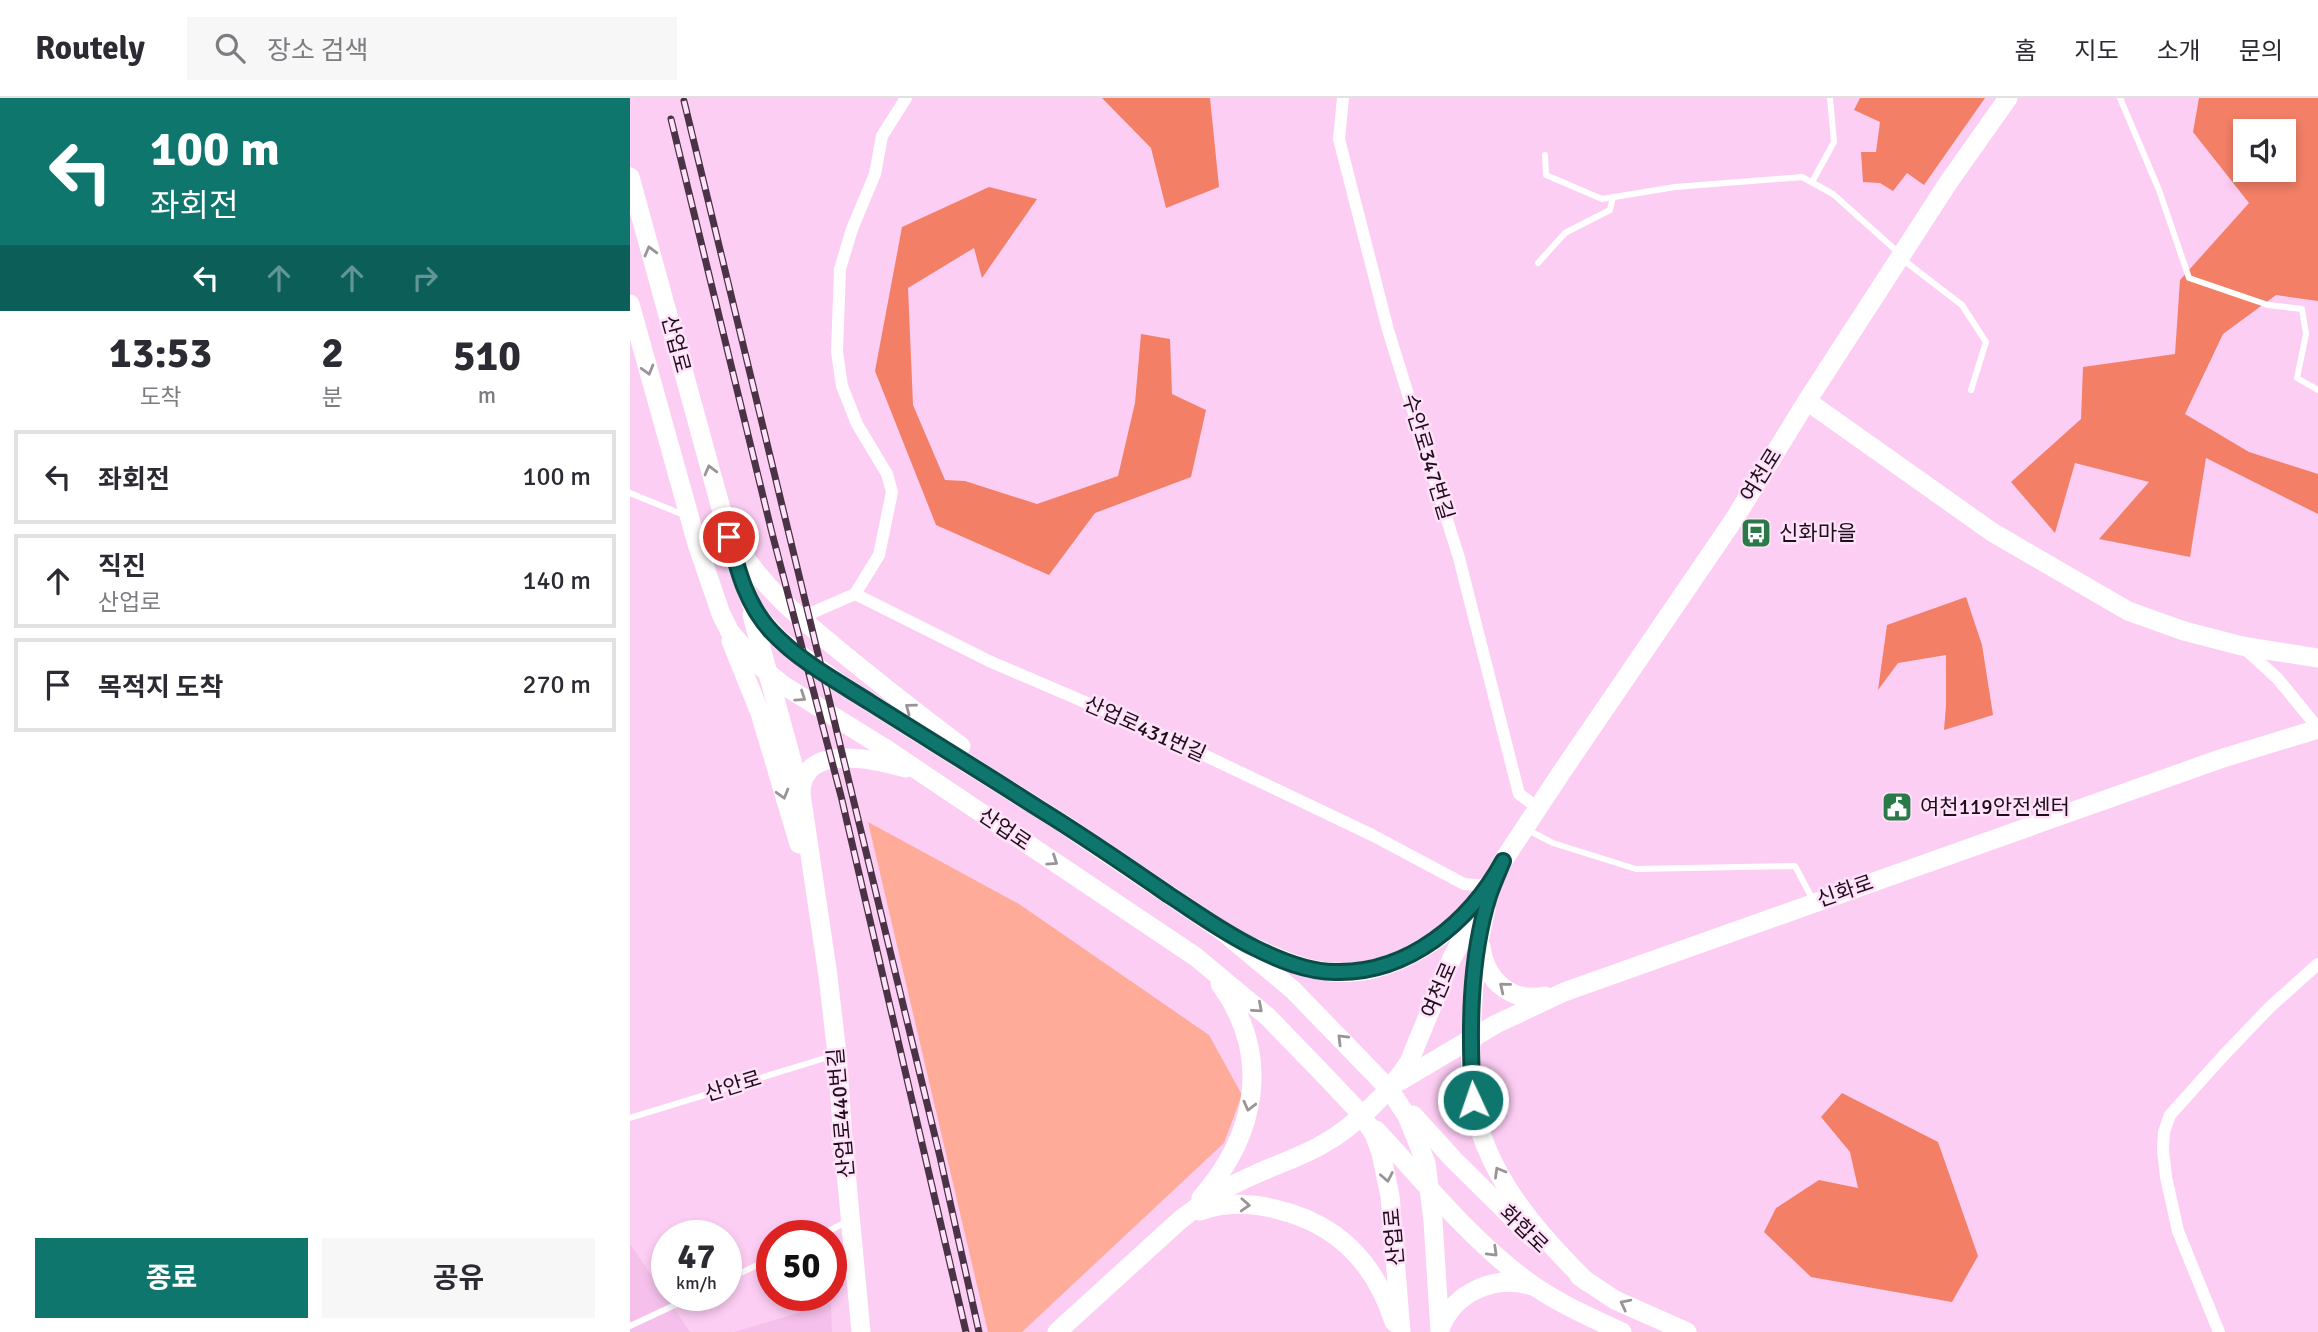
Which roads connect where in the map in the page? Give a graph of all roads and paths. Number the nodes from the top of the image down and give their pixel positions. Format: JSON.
{"nodes":[{"id":1,"x":906,"y":98,"type":"edge"},
{"id":2,"x":1343,"y":98,"type":"edge"},
{"id":3,"x":1830,"y":98,"type":"edge"},
{"id":4,"x":2008,"y":98,"type":"edge"},
{"id":5,"x":2120,"y":98,"type":"edge"},
{"id":6,"x":1545,"y":155,"type":"dead end"},
{"id":7,"x":630,"y":177,"type":"edge"},
{"id":8,"x":1812,"y":183,"type":"junction"},
{"id":9,"x":1613,"y":197,"type":"junction"},
{"id":10,"x":1901,"y":257,"type":"junction"},
{"id":11,"x":1538,"y":263,"type":"dead end"},
{"id":12,"x":630,"y":304,"type":"edge"},
{"id":13,"x":1971,"y":390,"type":"dead end"},
{"id":14,"x":2318,"y":390,"type":"edge"},
{"id":15,"x":1807,"y":401,"type":"junction"},
{"id":16,"x":630,"y":493,"type":"edge"},
{"id":17,"x":722,"y":511,"type":"junction"},
{"id":18,"x":690,"y":517,"type":"junction"},
{"id":19,"x":742,"y":583,"type":"junction"},
{"id":20,"x":855,"y":594,"type":"junction"},
{"id":21,"x":721,"y":614,"type":"junction"},
{"id":22,"x":800,"y":618,"type":"junction"},
{"id":23,"x":2242,"y":646,"type":"junction"},
{"id":24,"x":2318,"y":657,"type":"edge"},
{"id":25,"x":770,"y":675,"type":"junction"},
{"id":26,"x":836,"y":681,"type":"junction"},
{"id":27,"x":760,"y":713,"type":"junction"},
{"id":28,"x":2318,"y":729,"type":"edge"},
{"id":29,"x":921,"y":773,"type":"junction"},
{"id":30,"x":801,"y":794,"type":"junction"},
{"id":31,"x":1538,"y":808,"type":"junction"},
{"id":32,"x":1062,"y":823,"type":"junction"},
{"id":33,"x":1524,"y":828,"type":"junction"},
{"id":34,"x":1503,"y":861,"type":"junction"},
{"id":35,"x":1489,"y":886,"type":"junction"},
{"id":36,"x":816,"y":895,"type":"junction"},
{"id":37,"x":1814,"y":902,"type":"junction"},
{"id":38,"x":1221,"y":930,"type":"junction"},
{"id":39,"x":1480,"y":931,"type":"junction"},
{"id":40,"x":1196,"y":957,"type":"junction"},
{"id":41,"x":2318,"y":964,"type":"edge"},
{"id":42,"x":1563,"y":992,"type":"junction"},
{"id":43,"x":1471,"y":1038,"type":"junction"},
{"id":44,"x":837,"y":1054,"type":"junction"},
{"id":45,"x":1389,"y":1089,"type":"junction"},
{"id":46,"x":1361,"y":1114,"type":"junction"},
{"id":47,"x":630,"y":1118,"type":"edge"},
{"id":48,"x":1430,"y":1188,"type":"junction"},
{"id":49,"x":851,"y":1220,"type":"junction"},
{"id":50,"x":1180,"y":1220,"type":"junction"},
{"id":51,"x":847,"y":1222,"type":"edge"},
{"id":52,"x":1587,"y":1282,"type":"junction"},
{"id":53,"x":1538,"y":1288,"type":"junction"},
{"id":54,"x":662,"y":1311,"type":"edge"},
{"id":55,"x":630,"y":1326,"type":"edge"},
{"id":56,"x":1440,"y":1331,"type":"edge"},
{"id":57,"x":862,"y":1332,"type":"edge"},
{"id":58,"x":1057,"y":1332,"type":"edge"},
{"id":59,"x":1399,"y":1332,"type":"edge"},
{"id":60,"x":1622,"y":1332,"type":"edge"},
{"id":61,"x":1687,"y":1332,"type":"edge"},
{"id":62,"x":2219,"y":1332,"type":"edge"}],
"edges":[{"from":1,"to":20,"type":"street"},
{"from":2,"to":31,"type":"street","name":"수안로347번길"},
{"from":3,"to":8,"type":"lane"},
{"from":4,"to":10,"type":"main road","name":"여천로"},
{"from":5,"to":14,"type":"lane"},
{"from":6,"to":9,"type":"lane"},
{"from":17,"to":7,"type":"main road","name":"산업로","one_way":true},
{"from":8,"to":9,"type":"lane"},
{"from":8,"to":10,"type":"lane"},
{"from":9,"to":11,"type":"lane"},
{"from":10,"to":13,"type":"lane"},
{"from":10,"to":15,"type":"main road","name":"여천로"},
{"from":12,"to":18,"type":"main road","name":"산업로","one_way":true},
{"from":15,"to":23,"type":"main road"},
{"from":15,"to":31,"type":"main road","name":"여천로"},
{"from":16,"to":18,"type":"lane"},
{"from":17,"to":19,"type":"main road","name":"산업로"},
{"from":17,"to":22,"type":"main road","name":"산업로"},
{"from":18,"to":21,"type":"main road","name":"산업로"},
{"from":19,"to":25,"type":"main road","name":"산업로440번길"},
{"from":19,"to":26,"type":"main road","name":"산업로"},
{"from":20,"to":22,"type":"street"},
{"from":20,"to":35,"type":"street","name":"산업로431번길"},
{"from":21,"to":25,"type":"main road","name":"산업로"},
{"from":21,"to":27,"type":"main road","name":"산업로440번길"},
{"from":32,"to":22,"type":"main road","name":"산업로","one_way":true},
{"from":23,"to":24,"type":"main road"},
{"from":23,"to":28,"type":"street"},
{"from":25,"to":26,"type":"main road"},
{"from":25,"to":27,"type":"main road"},
{"from":25,"to":29,"type":"main road","name":"산업로","one_way":true},
{"from":25,"to":30,"type":"main road","name":"산업로440번길"},
{"from":26,"to":32,"type":"main road","name":"산업로"},
{"from":27,"to":36,"type":"main road","name":"산업로440번길","one_way":true},
{"from":28,"to":37,"type":"main road","name":"신화로"},
{"from":29,"to":30,"type":"main road"},
{"from":29,"to":40,"type":"main road","name":"산업로","one_way":true},
{"from":30,"to":36,"type":"main road","name":"산업로440번길"},
{"from":31,"to":33,"type":"main road","name":"여천로"},
{"from":32,"to":38,"type":"main road","name":"산업로"},
{"from":33,"to":34,"type":"main road","name":"여천로"},
{"from":33,"to":37,"type":"lane"},
{"from":34,"to":35,"type":"main road","name":"여천로"},
{"from":34,"to":39,"type":"main road"},
{"from":35,"to":38,"type":"main road"},
{"from":35,"to":45,"type":"main road","name":"여천로"},
{"from":36,"to":44,"type":"main road","name":"산업로440번길"},
{"from":37,"to":42,"type":"main road","name":"신화로"},
{"from":45,"to":38,"type":"main road","name":"산업로","one_way":true},
{"from":42,"to":39,"type":"main road","one_way":true},
{"from":39,"to":43,"type":"main road"},
{"from":40,"to":46,"type":"main road","name":"산업로","one_way":true},
{"from":40,"to":50,"type":"main road","one_way":true},
{"from":41,"to":62,"type":"street"},
{"from":42,"to":43,"type":"main road","name":"신화로"},
{"from":43,"to":45,"type":"main road","name":"신화로"},
{"from":52,"to":43,"type":"main road","one_way":true},
{"from":44,"to":47,"type":"lane","name":"산안로"},
{"from":44,"to":49,"type":"main road","name":"산업로440번길"},
{"from":45,"to":46,"type":"main road","name":"여천로"},
{"from":45,"to":48,"type":"main road","name":"산업로"},
{"from":45,"to":52,"type":"main road","name":"화합로"},
{"from":46,"to":48,"type":"main road","name":"화합로"},
{"from":46,"to":50,"type":"main road","name":"여천로"},
{"from":46,"to":59,"type":"main road","name":"산업로","one_way":true},
{"from":48,"to":53,"type":"main road","name":"화합로","one_way":true},
{"from":48,"to":56,"type":"main road","name":"산업로"},
{"from":49,"to":51,"type":"lane"},
{"from":49,"to":57,"type":"main road","name":"산업로440번길"},
{"from":50,"to":58,"type":"main road","name":"여천로"},
{"from":50,"to":59,"type":"main road","one_way":true},
{"from":61,"to":52,"type":"main road","name":"화합로","one_way":true},
{"from":53,"to":56,"type":"main road"},
{"from":53,"to":60,"type":"main road","name":"화합로"},
{"from":54,"to":55,"type":"lane"}]}
